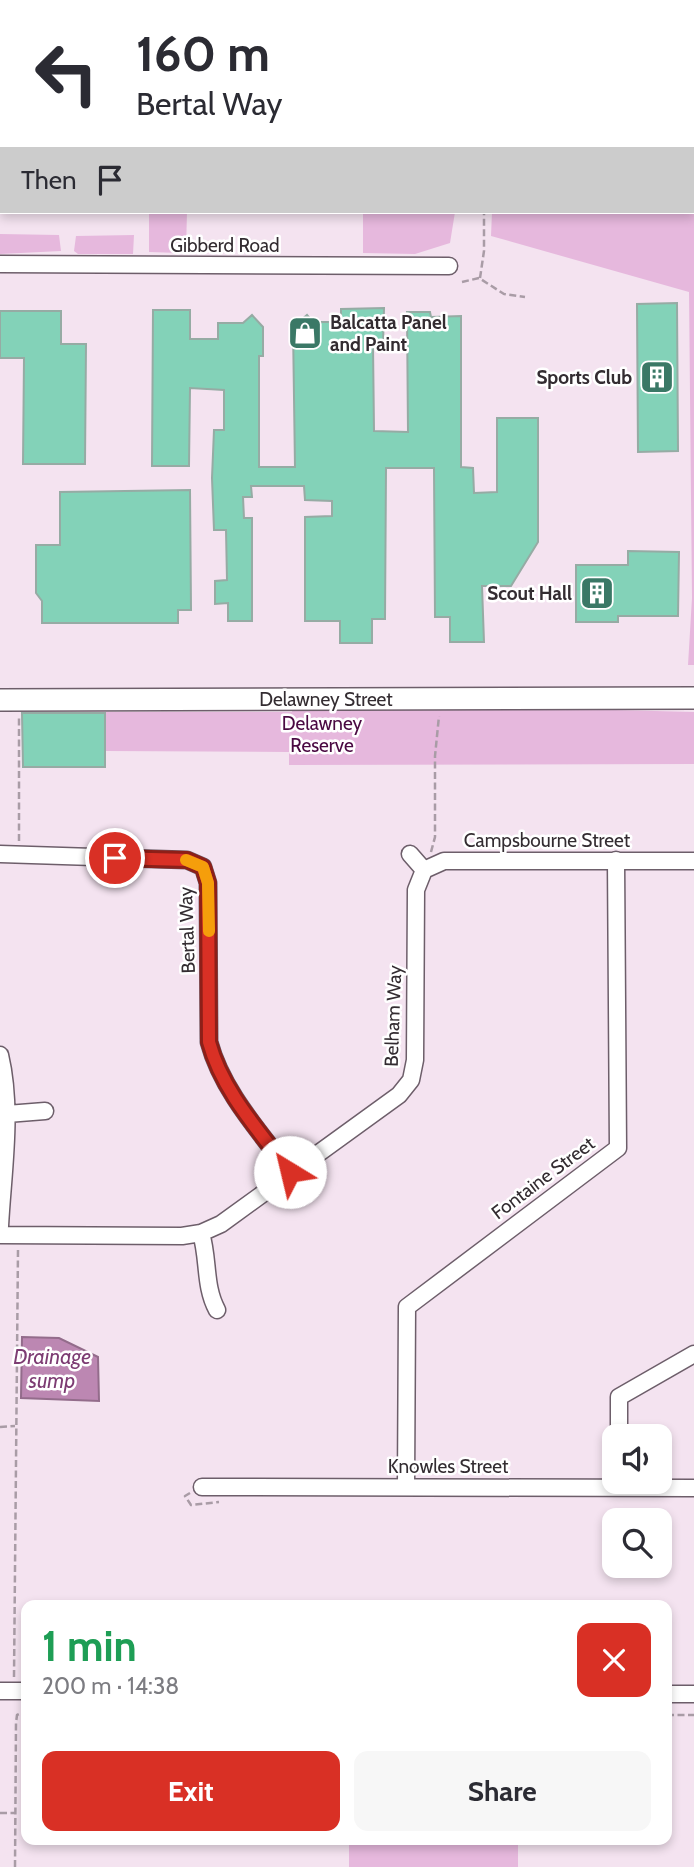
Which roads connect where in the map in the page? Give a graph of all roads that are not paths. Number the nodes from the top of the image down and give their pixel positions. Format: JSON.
{"nodes":[{"id":1,"x":0,"y":264,"type":"edge"},
{"id":2,"x":449,"y":266,"type":"dead end"},
{"id":3,"x":694,"y":698,"type":"edge"},
{"id":4,"x":0,"y":699,"type":"edge"},
{"id":5,"x":0,"y":854,"type":"edge"},
{"id":6,"x":410,"y":854,"type":"dead end"},
{"id":7,"x":616,"y":860,"type":"junction"},
{"id":8,"x":694,"y":861,"type":"edge"},
{"id":9,"x":428,"y":868,"type":"junction"},
{"id":10,"x":0,"y":1055,"type":"edge"},
{"id":11,"x":45,"y":1111,"type":"dead end"},
{"id":12,"x":6,"y":1114,"type":"junction"},
{"id":13,"x":290,"y":1172,"type":"junction"},
{"id":14,"x":0,"y":1226,"type":"edge"},
{"id":15,"x":201,"y":1233,"type":"junction"},
{"id":16,"x":0,"y":1235,"type":"edge"},
{"id":17,"x":217,"y":1310,"type":"dead end"},
{"id":18,"x":694,"y":1354,"type":"edge"},
{"id":19,"x":619,"y":1424,"type":"edge"},
{"id":20,"x":602,"y":1484,"type":"edge"},
{"id":21,"x":202,"y":1487,"type":"dead end"},
{"id":22,"x":406,"y":1487,"type":"junction"},
{"id":23,"x":672,"y":1487,"type":"edge"},
{"id":24,"x":694,"y":1488,"type":"edge"},
{"id":25,"x":20,"y":1686,"type":"edge"},
{"id":26,"x":0,"y":1691,"type":"edge"},
{"id":27,"x":672,"y":1694,"type":"edge"},
{"id":28,"x":694,"y":1694,"type":"edge"}],
"edges":[{"from":1,"to":2,"type":"street","name":"Gibberd Road"},
{"from":3,"to":4,"type":"street","name":"Delawney Street"},
{"from":5,"to":13,"type":"street","name":"Bertal Way"},
{"from":6,"to":9,"type":"street"},
{"from":7,"to":8,"type":"street","name":"Campsbourne Street"},
{"from":7,"to":9,"type":"street","name":"Campsbourne Street"},
{"from":7,"to":22,"type":"street","name":"Fontaine Street"},
{"from":9,"to":13,"type":"street","name":"Belham Way"},
{"from":10,"to":12,"type":"street"},
{"from":11,"to":12,"type":"street"},
{"from":12,"to":14,"type":"street"},
{"from":13,"to":15,"type":"street","name":"Belham Way"},
{"from":15,"to":16,"type":"street","name":"Belham Way"},
{"from":15,"to":17,"type":"street"},
{"from":18,"to":19,"type":"street"},
{"from":20,"to":22,"type":"street","name":"Knowles Street"},
{"from":21,"to":22,"type":"street","name":"Knowles Street"},
{"from":23,"to":24,"type":"street","name":"Knowles Street"},
{"from":25,"to":26,"type":"street"},
{"from":27,"to":28,"type":"street"}]}
